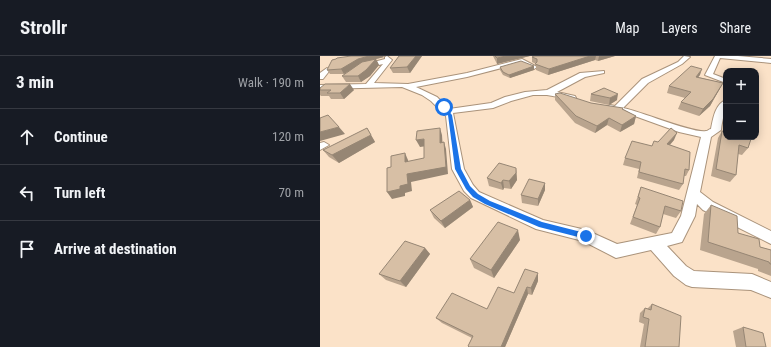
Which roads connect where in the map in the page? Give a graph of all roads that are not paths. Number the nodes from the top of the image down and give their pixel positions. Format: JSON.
{"nodes":[{"id":1,"x":688,"y":57,"type":"edge"},
{"id":2,"x":532,"y":59,"type":"edge"},
{"id":3,"x":522,"y":61,"type":"junction"},
{"id":4,"x":771,"y":61,"type":"edge"},
{"id":5,"x":534,"y":67,"type":"edge"},
{"id":6,"x":327,"y":70,"type":"edge"},
{"id":7,"x":354,"y":71,"type":"edge"},
{"id":8,"x":602,"y":72,"type":"dead end"},
{"id":9,"x":320,"y":77,"type":"edge"},
{"id":10,"x":723,"y":80,"type":"edge"},
{"id":11,"x":368,"y":86,"type":"junction"},
{"id":12,"x":408,"y":86,"type":"junction"},
{"id":13,"x":320,"y":87,"type":"edge"},
{"id":14,"x":550,"y":92,"type":"junction"},
{"id":15,"x":580,"y":101,"type":"edge"},
{"id":16,"x":725,"y":104,"type":"edge"},
{"id":17,"x":600,"y":107,"type":"edge"},
{"id":18,"x":617,"y":109,"type":"junction"},
{"id":19,"x":447,"y":112,"type":"junction"},
{"id":20,"x":706,"y":135,"type":"junction"},
{"id":21,"x":694,"y":194,"type":"junction"},
{"id":22,"x":771,"y":238,"type":"edge"},
{"id":23,"x":655,"y":244,"type":"junction"},
{"id":24,"x":771,"y":290,"type":"edge"}],
"edges":[{"from":1,"to":18,"type":"street"},
{"from":2,"to":3,"type":"street"},
{"from":3,"to":5,"type":"street"},
{"from":3,"to":12,"type":"street"},
{"from":4,"to":10,"type":"street"},
{"from":6,"to":9,"type":"street"},
{"from":7,"to":11,"type":"street"},
{"from":8,"to":14,"type":"street"},
{"from":11,"to":12,"type":"street"},
{"from":11,"to":13,"type":"street"},
{"from":12,"to":19,"type":"street"},
{"from":14,"to":15,"type":"street"},
{"from":14,"to":19,"type":"street"},
{"from":16,"to":20,"type":"street"},
{"from":17,"to":18,"type":"street"},
{"from":18,"to":20,"type":"street"},
{"from":19,"to":23,"type":"street"},
{"from":20,"to":21,"type":"street"},
{"from":21,"to":22,"type":"street"},
{"from":21,"to":23,"type":"street"},
{"from":23,"to":24,"type":"street"}]}
